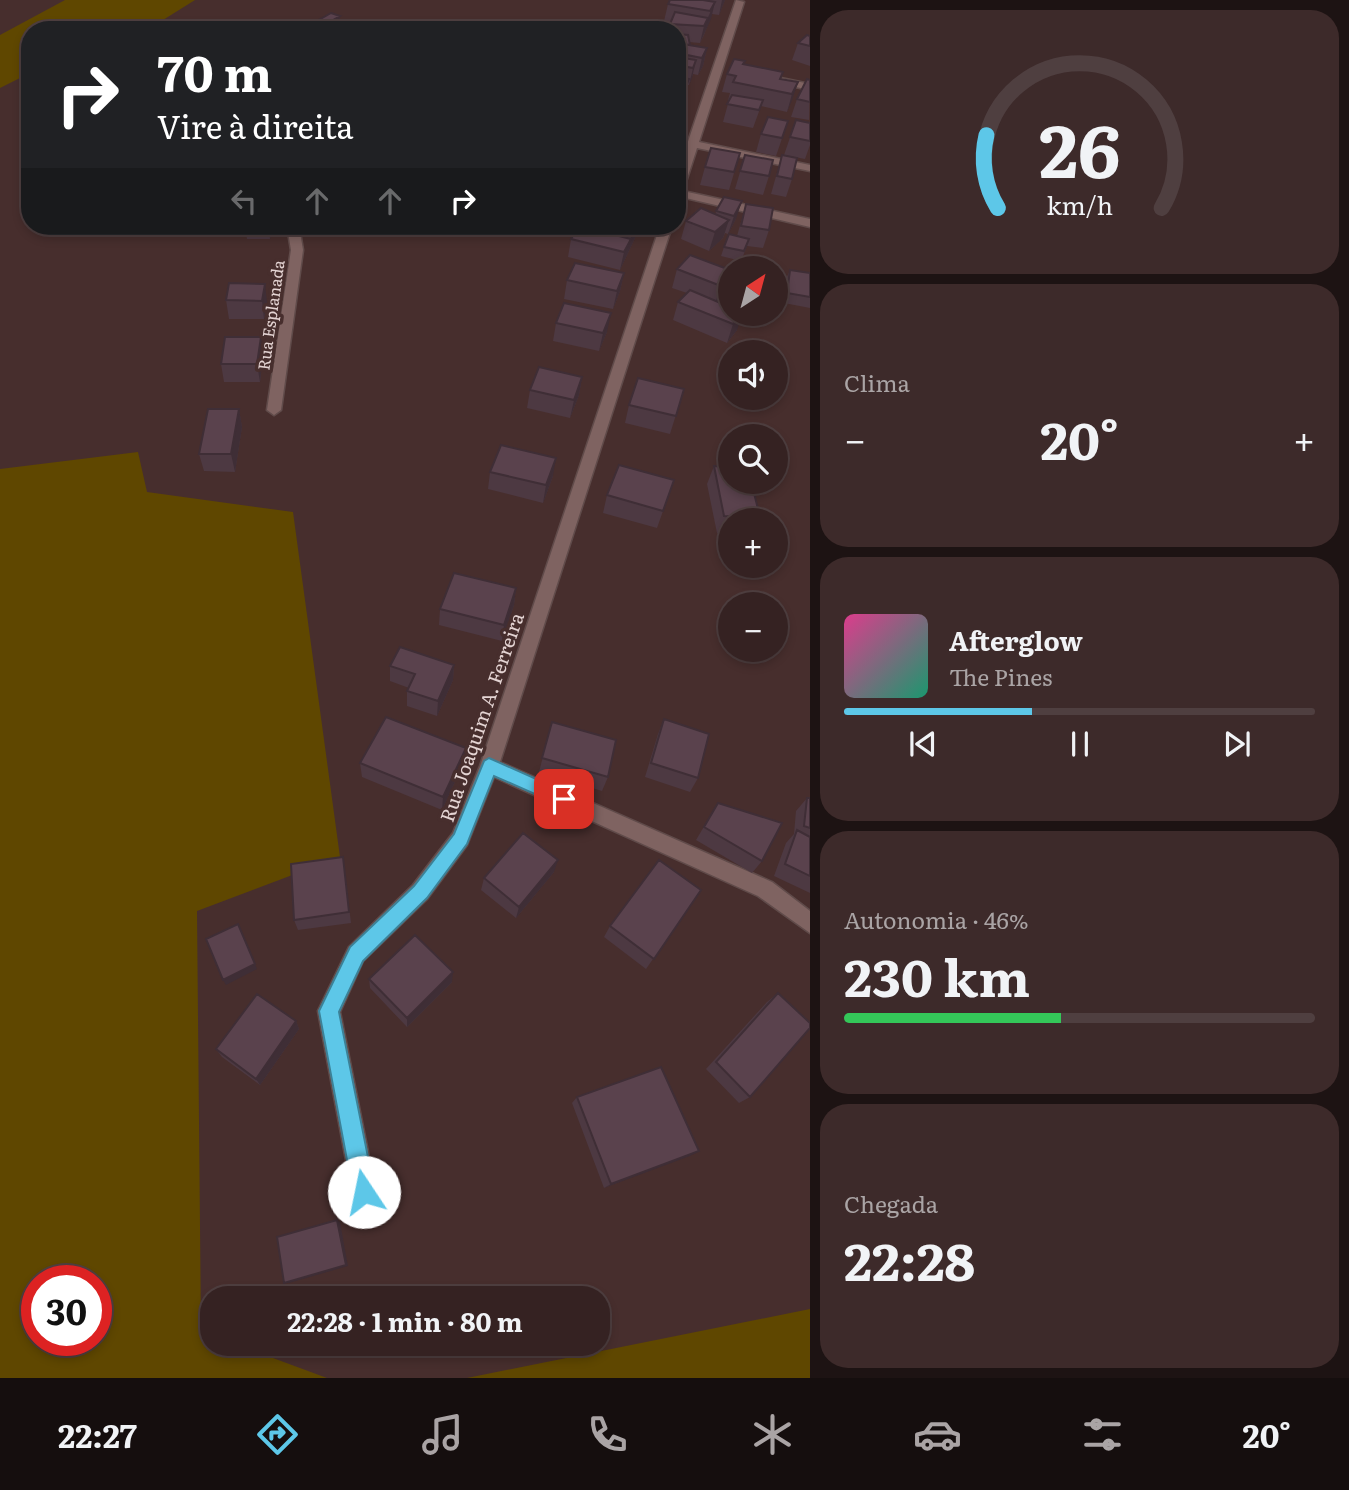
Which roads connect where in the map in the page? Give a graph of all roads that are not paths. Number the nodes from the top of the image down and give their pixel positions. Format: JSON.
{"nodes":[{"id":1,"x":739,"y":2,"type":"dead end"},
{"id":2,"x":718,"y":68,"type":"junction"},
{"id":3,"x":731,"y":71,"type":"edge"},
{"id":4,"x":770,"y":79,"type":"edge"},
{"id":5,"x":810,"y":87,"type":"edge"},
{"id":6,"x":692,"y":144,"type":"junction"},
{"id":7,"x":686,"y":163,"type":"edge"},
{"id":8,"x":810,"y":168,"type":"edge"},
{"id":9,"x":686,"y":194,"type":"edge"},
{"id":10,"x":810,"y":223,"type":"edge"},
{"id":11,"x":294,"y":235,"type":"edge"},
{"id":12,"x":663,"y":235,"type":"edge"},
{"id":13,"x":274,"y":410,"type":"dead end"},
{"id":14,"x":489,"y":766,"type":"junction"},
{"id":15,"x":810,"y":923,"type":"edge"},
{"id":16,"x":364,"y":1192,"type":"dead end"}],
"edges":[{"from":1,"to":2,"type":"street"},
{"from":2,"to":3,"type":"street"},
{"from":2,"to":6,"type":"street"},
{"from":4,"to":5,"type":"street"},
{"from":6,"to":7,"type":"street"},
{"from":6,"to":8,"type":"street"},
{"from":9,"to":10,"type":"street"},
{"from":11,"to":13,"type":"street","name":"Rua Esplanada"},
{"from":12,"to":14,"type":"street","name":"Rua Joaquim A. Ferreira"},
{"from":14,"to":15,"type":"street"},
{"from":14,"to":16,"type":"street","name":"Rua Joaquim A. Ferreira"}]}
